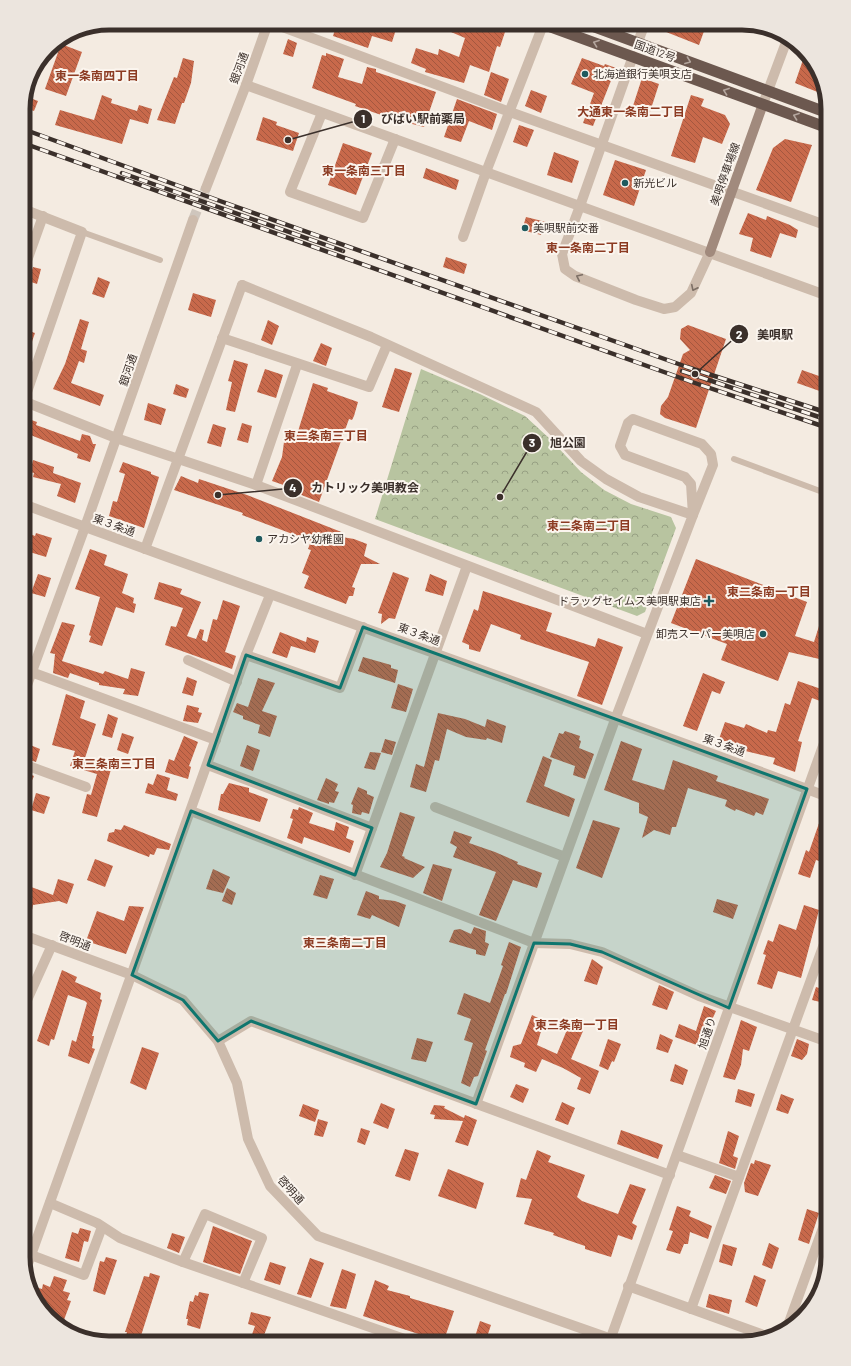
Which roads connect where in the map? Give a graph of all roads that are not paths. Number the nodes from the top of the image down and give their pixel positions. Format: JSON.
{"nodes":[{"id":1,"x":266,"y":30,"type":"edge"},
{"id":2,"x":291,"y":30,"type":"edge"},
{"id":3,"x":540,"y":30,"type":"edge"},
{"id":4,"x":559,"y":30,"type":"edge"},
{"id":5,"x":604,"y":30,"type":"edge"},
{"id":6,"x":642,"y":30,"type":"edge"},
{"id":7,"x":638,"y":42,"type":"junction"},
{"id":8,"x":786,"y":43,"type":"edge"},
{"id":9,"x":633,"y":56,"type":"junction"},
{"id":10,"x":246,"y":85,"type":"junction"},
{"id":11,"x":767,"y":91,"type":"junction"},
{"id":12,"x":763,"y":104,"type":"junction"},
{"id":13,"x":821,"y":110,"type":"edge"},
{"id":14,"x":510,"y":112,"type":"junction"},
{"id":15,"x":322,"y":113,"type":"junction"},
{"id":16,"x":821,"y":125,"type":"edge"},
{"id":17,"x":394,"y":139,"type":"junction"},
{"id":18,"x":602,"y":144,"type":"junction"},
{"id":19,"x":486,"y":172,"type":"junction"},
{"id":20,"x":206,"y":188,"type":"tunnel mouth"},
{"id":21,"x":732,"y":190,"type":"junction"},
{"id":22,"x":580,"y":206,"type":"junction"},
{"id":23,"x":30,"y":211,"type":"edge"},
{"id":24,"x":43,"y":216,"type":"junction"},
{"id":25,"x":193,"y":220,"type":"tunnel mouth"},
{"id":26,"x":821,"y":223,"type":"edge"},
{"id":27,"x":82,"y":232,"type":"junction"},
{"id":28,"x":463,"y":237,"type":"dead end"},
{"id":29,"x":30,"y":252,"type":"edge"},
{"id":30,"x":710,"y":252,"type":"junction"},
{"id":31,"x":160,"y":260,"type":"dead end"},
{"id":32,"x":821,"y":293,"type":"edge"},
{"id":33,"x":222,"y":338,"type":"junction"},
{"id":34,"x":386,"y":345,"type":"junction"},
{"id":35,"x":297,"y":365,"type":"junction"},
{"id":36,"x":30,"y":384,"type":"edge"},
{"id":37,"x":30,"y":403,"type":"edge"},
{"id":38,"x":116,"y":438,"type":"junction"},
{"id":39,"x":179,"y":459,"type":"junction"},
{"id":40,"x":734,"y":459,"type":"dead end"},
{"id":41,"x":256,"y":485,"type":"junction"},
{"id":42,"x":821,"y":491,"type":"edge"},
{"id":43,"x":30,"y":507,"type":"edge"},
{"id":44,"x":694,"y":515,"type":"junction"},
{"id":45,"x":85,"y":527,"type":"junction"},
{"id":46,"x":145,"y":549,"type":"junction"},
{"id":47,"x":467,"y":566,"type":"junction"},
{"id":48,"x":270,"y":595,"type":"junction"},
{"id":49,"x":363,"y":626,"type":"junction"},
{"id":50,"x":647,"y":634,"type":"junction"},
{"id":51,"x":436,"y":652,"type":"junction"},
{"id":52,"x":246,"y":655,"type":"junction"},
{"id":53,"x":188,"y":660,"type":"dead end"},
{"id":54,"x":30,"y":664,"type":"edge"},
{"id":55,"x":30,"y":672,"type":"edge"},
{"id":56,"x":237,"y":682,"type":"junction"},
{"id":57,"x":616,"y":717,"type":"junction"},
{"id":58,"x":216,"y":740,"type":"junction"},
{"id":59,"x":821,"y":751,"type":"edge"},
{"id":60,"x":208,"y":765,"type":"junction"},
{"id":61,"x":30,"y":767,"type":"edge"},
{"id":62,"x":86,"y":787,"type":"dead end"},
{"id":63,"x":807,"y":789,"type":"junction"},
{"id":64,"x":821,"y":794,"type":"edge"},
{"id":65,"x":434,"y":807,"type":"dead end"},
{"id":66,"x":191,"y":811,"type":"junction"},
{"id":67,"x":372,"y":828,"type":"junction"},
{"id":68,"x":565,"y":857,"type":"junction"},
{"id":69,"x":355,"y":875,"type":"junction"},
{"id":70,"x":30,"y":937,"type":"edge"},
{"id":71,"x":534,"y":943,"type":"junction"},
{"id":72,"x":52,"y":945,"type":"junction"},
{"id":73,"x":821,"y":953,"type":"edge"},
{"id":74,"x":132,"y":975,"type":"junction"},
{"id":75,"x":30,"y":994,"type":"edge"},
{"id":76,"x":729,"y":1008,"type":"junction"},
{"id":77,"x":793,"y":1029,"type":"junction"},
{"id":78,"x":821,"y":1039,"type":"edge"},
{"id":79,"x":218,"y":1041,"type":"junction"},
{"id":80,"x":476,"y":1104,"type":"junction"},
{"id":81,"x":677,"y":1155,"type":"junction"},
{"id":82,"x":670,"y":1175,"type":"junction"},
{"id":83,"x":739,"y":1177,"type":"junction"},
{"id":84,"x":50,"y":1203,"type":"junction"},
{"id":85,"x":102,"y":1227,"type":"junction"},
{"id":86,"x":821,"y":1233,"type":"edge"},
{"id":87,"x":31,"y":1255,"type":"joint"},
{"id":88,"x":183,"y":1262,"type":"junction"},
{"id":89,"x":244,"y":1283,"type":"junction"},
{"id":90,"x":628,"y":1286,"type":"junction"},
{"id":91,"x":691,"y":1309,"type":"junction"},
{"id":92,"x":790,"y":1319,"type":"edge"},
{"id":93,"x":759,"y":1334,"type":"edge"},
{"id":94,"x":396,"y":1336,"type":"edge"},
{"id":95,"x":595,"y":1336,"type":"edge"},
{"id":96,"x":611,"y":1336,"type":"edge"}],
"edges":[{"from":1,"to":10,"type":"street","name":"銀河通"},
{"from":2,"to":14,"type":"street"},
{"from":3,"to":14,"type":"street"},
{"from":9,"to":4,"type":"highway","name":"国道12号","one_way":true},
{"from":5,"to":7,"type":"highway","name":"国道12号"},
{"from":6,"to":7,"type":"street"},
{"from":7,"to":9,"type":"main road"},
{"from":7,"to":11,"type":"highway","name":"国道12号","one_way":true},
{"from":8,"to":11,"type":"street"},
{"from":12,"to":9,"type":"highway","name":"国道12号","one_way":true},
{"from":9,"to":18,"type":"street"},
{"from":10,"to":15,"type":"street"},
{"from":10,"to":20,"type":"street","name":"銀河通"},
{"from":11,"to":12,"type":"street"},
{"from":11,"to":13,"type":"highway","name":"国道12号"},
{"from":16,"to":12,"type":"highway","name":"国道12号","one_way":true},
{"from":12,"to":21,"type":"main road","name":"美唄停車場線"},
{"from":14,"to":18,"type":"street"},
{"from":14,"to":19,"type":"street"},
{"from":15,"to":17,"type":"street"},
{"from":15,"to":17,"type":"street"},
{"from":17,"to":19,"type":"street"},
{"from":18,"to":21,"type":"street"},
{"from":18,"to":22,"type":"street"},
{"from":19,"to":22,"type":"street"},
{"from":19,"to":28,"type":"street"},
{"from":21,"to":26,"type":"street"},
{"from":21,"to":30,"type":"main road","name":"美唄停車場線"},
{"from":22,"to":30,"type":"street"},
{"from":30,"to":22,"type":"street","one_way":true},
{"from":23,"to":24,"type":"street"},
{"from":24,"to":27,"type":"street"},
{"from":24,"to":29,"type":"street"},
{"from":25,"to":38,"type":"street","name":"銀河通"},
{"from":27,"to":31,"type":"lane"},
{"from":27,"to":36,"type":"street"},
{"from":30,"to":32,"type":"street"},
{"from":33,"to":34,"type":"street"},
{"from":33,"to":35,"type":"street"},
{"from":33,"to":39,"type":"street"},
{"from":34,"to":35,"type":"street"},
{"from":34,"to":44,"type":"street"},
{"from":35,"to":41,"type":"street"},
{"from":37,"to":38,"type":"street"},
{"from":38,"to":39,"type":"street"},
{"from":38,"to":45,"type":"street","name":"銀河通"},
{"from":39,"to":41,"type":"street"},
{"from":39,"to":46,"type":"street"},
{"from":40,"to":42,"type":"lane"},
{"from":41,"to":47,"type":"street"},
{"from":43,"to":45,"type":"street","name":"東３条通"},
{"from":44,"to":44,"type":"street"},
{"from":44,"to":50,"type":"street"},
{"from":45,"to":46,"type":"street","name":"東３条通"},
{"from":45,"to":54,"type":"street","name":"銀河通"},
{"from":46,"to":48,"type":"street","name":"東３条通"},
{"from":47,"to":50,"type":"street"},
{"from":47,"to":51,"type":"street"},
{"from":48,"to":49,"type":"street","name":"東３条通"},
{"from":48,"to":52,"type":"street"},
{"from":49,"to":51,"type":"street","name":"東３条通"},
{"from":49,"to":52,"type":"street"},
{"from":50,"to":57,"type":"street"},
{"from":51,"to":57,"type":"street","name":"東３条通"},
{"from":51,"to":67,"type":"street"},
{"from":52,"to":56,"type":"street"},
{"from":53,"to":56,"type":"street"},
{"from":55,"to":58,"type":"street"},
{"from":56,"to":58,"type":"street"},
{"from":57,"to":63,"type":"street","name":"東３条通"},
{"from":57,"to":68,"type":"street"},
{"from":58,"to":60,"type":"street"},
{"from":59,"to":63,"type":"street","name":"旭通り"},
{"from":60,"to":66,"type":"street"},
{"from":60,"to":67,"type":"street"},
{"from":61,"to":62,"type":"street"},
{"from":63,"to":64,"type":"street","name":"東３条通"},
{"from":63,"to":76,"type":"street","name":"旭通り"},
{"from":65,"to":68,"type":"street"},
{"from":66,"to":69,"type":"street"},
{"from":66,"to":74,"type":"street"},
{"from":67,"to":69,"type":"street"},
{"from":68,"to":71,"type":"street"},
{"from":69,"to":71,"type":"street"},
{"from":70,"to":72,"type":"street","name":"啓明通"},
{"from":71,"to":76,"type":"street"},
{"from":71,"to":80,"type":"street"},
{"from":72,"to":74,"type":"street","name":"啓明通"},
{"from":72,"to":75,"type":"street"},
{"from":73,"to":77,"type":"street"},
{"from":74,"to":79,"type":"street","name":"啓明通"},
{"from":74,"to":84,"type":"street"},
{"from":76,"to":77,"type":"street"},
{"from":76,"to":81,"type":"street","name":"旭通り"},
{"from":77,"to":78,"type":"street"},
{"from":77,"to":83,"type":"street"},
{"from":79,"to":80,"type":"street"},
{"from":79,"to":95,"type":"street","name":"啓明通"},
{"from":80,"to":82,"type":"street"},
{"from":81,"to":82,"type":"street","name":"旭通り"},
{"from":81,"to":83,"type":"street"},
{"from":82,"to":90,"type":"street","name":"旭通り"},
{"from":83,"to":91,"type":"street"},
{"from":84,"to":85,"type":"street"},
{"from":84,"to":87,"type":"street"},
{"from":85,"to":87,"type":"street"},
{"from":85,"to":88,"type":"street"},
{"from":86,"to":92,"type":"street"},
{"from":88,"to":89,"type":"street"},
{"from":88,"to":89,"type":"street"},
{"from":89,"to":94,"type":"street"},
{"from":90,"to":91,"type":"street"},
{"from":90,"to":96,"type":"street","name":"旭通り"},
{"from":91,"to":93,"type":"street"}]}
